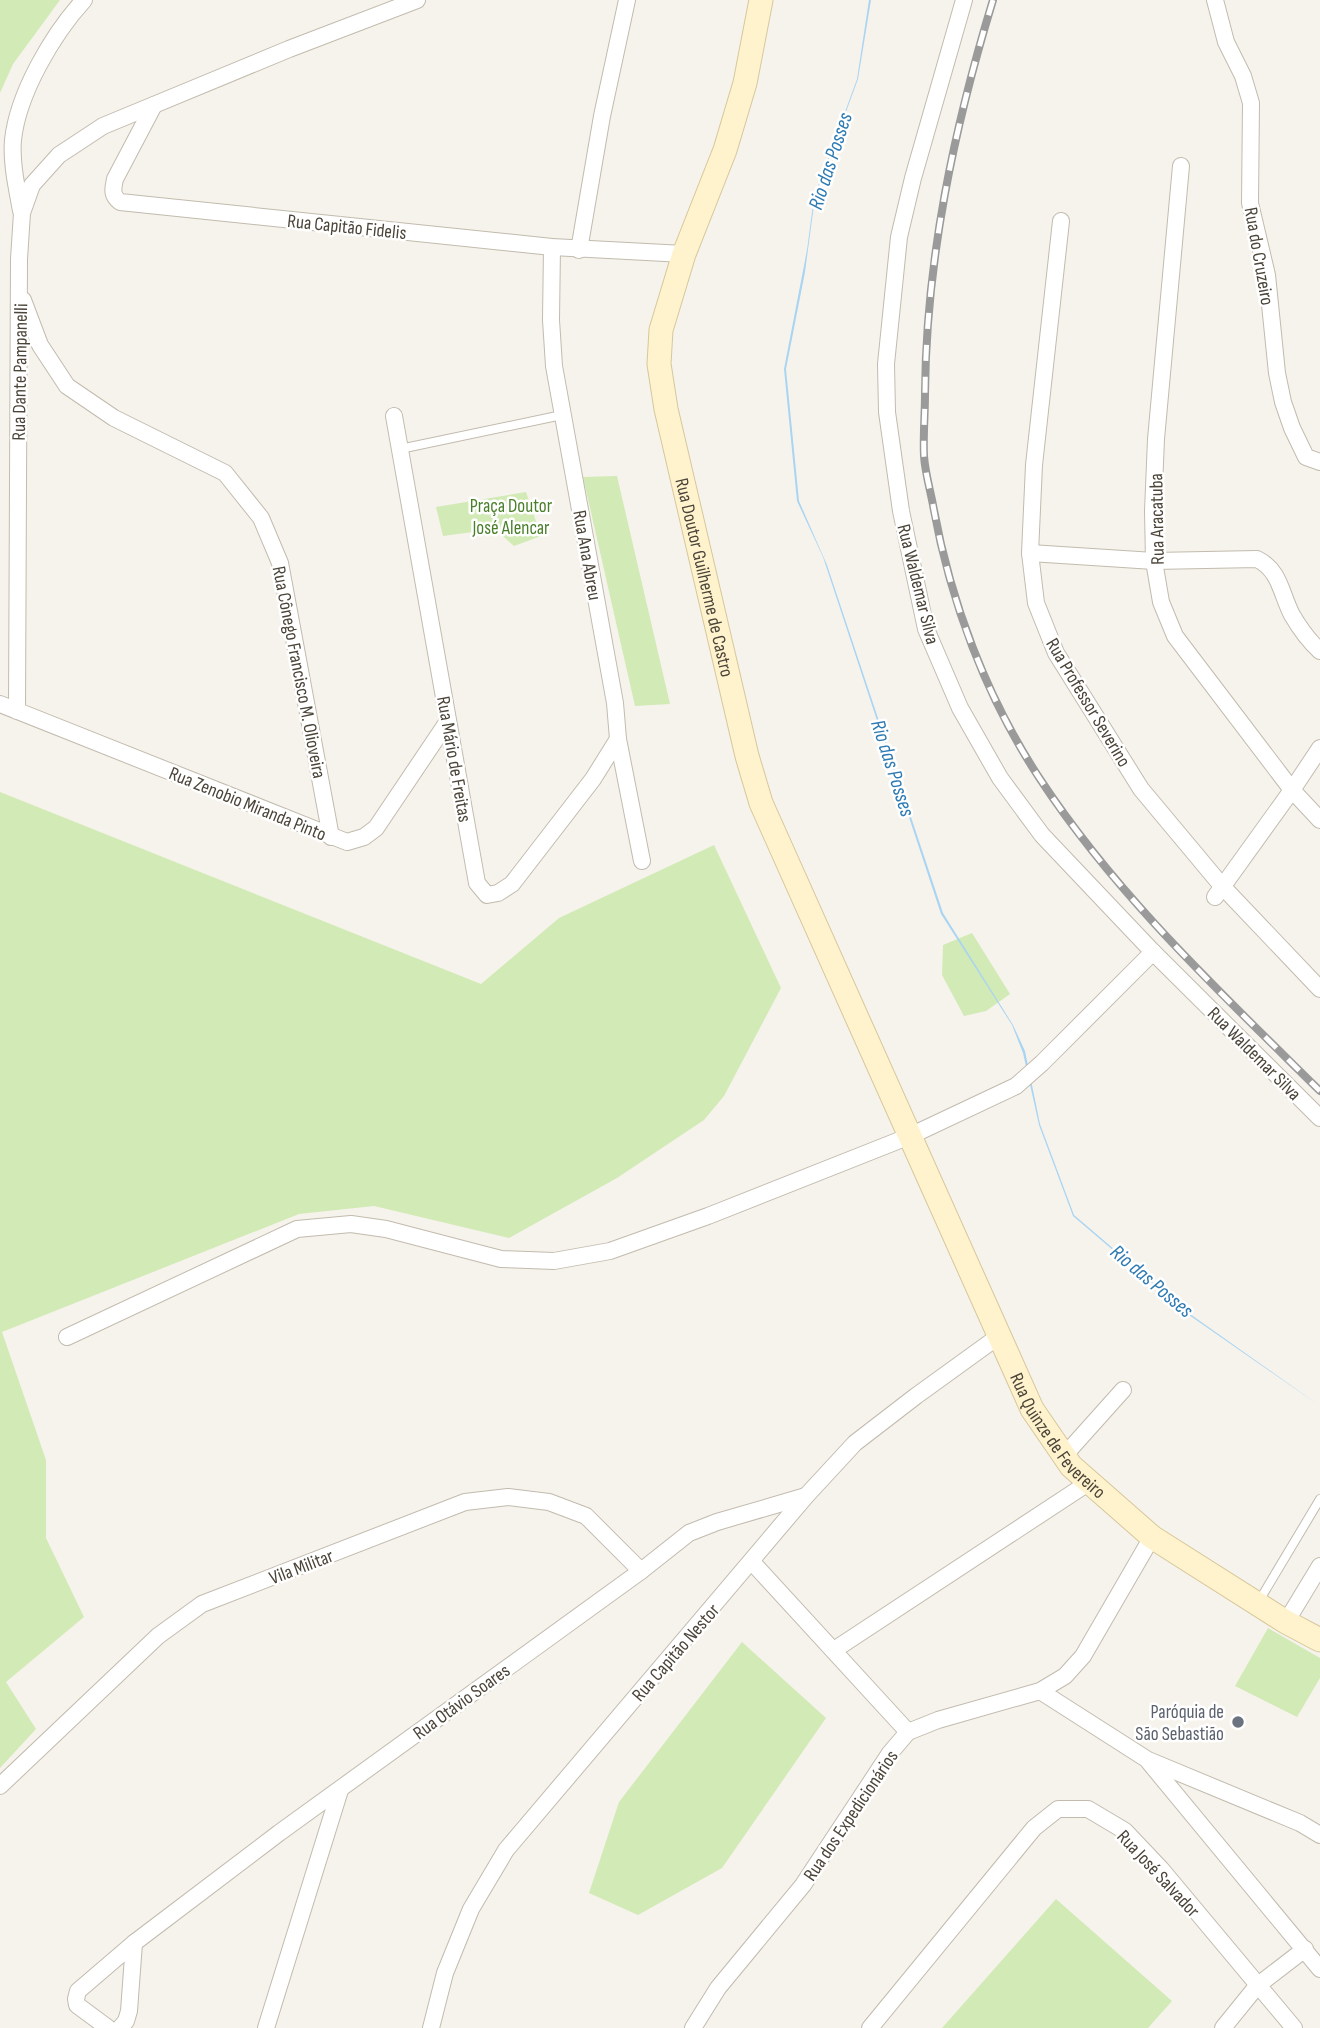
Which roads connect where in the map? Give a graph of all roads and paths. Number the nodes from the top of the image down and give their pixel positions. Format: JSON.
{"nodes":[{"id":1,"x":84,"y":0,"type":"edge"},
{"id":2,"x":417,"y":0,"type":"edge"},
{"id":3,"x":627,"y":0,"type":"edge"},
{"id":4,"x":761,"y":0,"type":"edge"},
{"id":5,"x":964,"y":0,"type":"edge"},
{"id":6,"x":1215,"y":0,"type":"edge"},
{"id":7,"x":154,"y":104,"type":"junction"},
{"id":8,"x":1181,"y":166,"type":"dead end"},
{"id":9,"x":22,"y":213,"type":"junction"},
{"id":10,"x":1061,"y":221,"type":"dead end"},
{"id":11,"x":552,"y":247,"type":"junction"},
{"id":12,"x":579,"y":250,"type":"junction"},
{"id":13,"x":684,"y":254,"type":"junction"},
{"id":14,"x":20,"y":292,"type":"junction"},
{"id":15,"x":562,"y":415,"type":"junction"},
{"id":16,"x":394,"y":416,"type":"dead end"},
{"id":17,"x":399,"y":449,"type":"junction"},
{"id":18,"x":1320,"y":462,"type":"edge"},
{"id":19,"x":1030,"y":553,"type":"junction"},
{"id":20,"x":1154,"y":561,"type":"junction"},
{"id":21,"x":1320,"y":651,"type":"edge"},
{"id":22,"x":0,"y":704,"type":"edge"},
{"id":23,"x":16,"y":710,"type":"junction"},
{"id":24,"x":448,"y":721,"type":"junction"},
{"id":25,"x":618,"y":739,"type":"junction"},
{"id":26,"x":1320,"y":748,"type":"edge"},
{"id":27,"x":1292,"y":790,"type":"junction"},
{"id":28,"x":1320,"y":820,"type":"edge"},
{"id":29,"x":331,"y":837,"type":"junction"},
{"id":30,"x":642,"y":861,"type":"dead end"},
{"id":31,"x":1218,"y":891,"type":"junction"},
{"id":32,"x":1153,"y":952,"type":"junction"},
{"id":33,"x":1320,"y":989,"type":"edge"},
{"id":34,"x":1320,"y":1118,"type":"edge"},
{"id":35,"x":910,"y":1136,"type":"junction"},
{"id":36,"x":999,"y":1336,"type":"junction"},
{"id":37,"x":67,"y":1337,"type":"dead end"},
{"id":38,"x":1123,"y":1390,"type":"dead end"},
{"id":39,"x":1063,"y":1457,"type":"junction"},
{"id":40,"x":1088,"y":1483,"type":"junction"},
{"id":41,"x":806,"y":1496,"type":"junction"},
{"id":42,"x":1320,"y":1499,"type":"edge"},
{"id":43,"x":1152,"y":1537,"type":"junction"},
{"id":44,"x":752,"y":1562,"type":"junction"},
{"id":45,"x":1320,"y":1566,"type":"edge"},
{"id":46,"x":641,"y":1571,"type":"junction"},
{"id":47,"x":1257,"y":1604,"type":"junction"},
{"id":48,"x":1286,"y":1622,"type":"junction"},
{"id":49,"x":1320,"y":1640,"type":"edge"},
{"id":50,"x":834,"y":1650,"type":"junction"},
{"id":51,"x":1040,"y":1691,"type":"junction"},
{"id":52,"x":908,"y":1732,"type":"junction"},
{"id":53,"x":1148,"y":1760,"type":"junction"},
{"id":54,"x":0,"y":1786,"type":"edge"},
{"id":55,"x":340,"y":1790,"type":"junction"},
{"id":56,"x":1320,"y":1835,"type":"edge"},
{"id":57,"x":134,"y":1942,"type":"junction"},
{"id":58,"x":1305,"y":1949,"type":"junction"},
{"id":59,"x":1320,"y":1969,"type":"edge"},
{"id":60,"x":1257,"y":1986,"type":"junction"},
{"id":61,"x":108,"y":2028,"type":"edge"},
{"id":62,"x":120,"y":2028,"type":"edge"},
{"id":63,"x":266,"y":2028,"type":"edge"},
{"id":64,"x":431,"y":2028,"type":"edge"},
{"id":65,"x":693,"y":2028,"type":"edge"},
{"id":66,"x":870,"y":2028,"type":"edge"},
{"id":67,"x":1223,"y":2028,"type":"edge"},
{"id":68,"x":1294,"y":2028,"type":"edge"}],
"edges":[{"from":1,"to":9,"type":"street"},
{"from":2,"to":7,"type":"street","name":"Rua Dante Pampanelli"},
{"from":3,"to":12,"type":"street"},
{"from":4,"to":13,"type":"main road","name":"Rua Doutor Guilherme de Castro"},
{"from":5,"to":32,"type":"street","name":"Rua Waldemar Silva"},
{"from":6,"to":18,"type":"street","name":"Rua do Cruzeiro"},
{"from":7,"to":9,"type":"street","name":"Rua Dante Pampanelli"},
{"from":7,"to":11,"type":"street","name":"Rua Capitão Fidelis"},
{"from":8,"to":20,"type":"street","name":"Rua Aracatuba"},
{"from":9,"to":14,"type":"street","name":"Rua Dante Pampanelli"},
{"from":10,"to":19,"type":"street","name":"Rua Professor Severino"},
{"from":11,"to":12,"type":"street","name":"Rua Capitão Fidelis"},
{"from":11,"to":15,"type":"street","name":"Rua Ana Abreu"},
{"from":12,"to":13,"type":"street","name":"Rua Capitão Fidelis"},
{"from":13,"to":35,"type":"main road","name":"Rua Doutor Guilherme de Castro"},
{"from":14,"to":23,"type":"street","name":"Rua Dante Pampanelli"},
{"from":14,"to":29,"type":"street","name":"Rua Cônego Francisco M. Olioveira"},
{"from":15,"to":17,"type":"lane"},
{"from":15,"to":25,"type":"street","name":"Rua Ana Abreu"},
{"from":16,"to":17,"type":"street","name":"Rua Mário de Freitas"},
{"from":17,"to":24,"type":"street","name":"Rua Mário de Freitas"},
{"from":19,"to":20,"type":"street"},
{"from":19,"to":31,"type":"street","name":"Rua Professor Severino"},
{"from":20,"to":21,"type":"street"},
{"from":20,"to":27,"type":"street","name":"Rua Aracatuba"},
{"from":22,"to":23,"type":"street","name":"Rua Zenobio Miranda Pinto"},
{"from":23,"to":29,"type":"street","name":"Rua Zenobio Miranda Pinto"},
{"from":24,"to":25,"type":"street","name":"Rua Mário de Freitas"},
{"from":24,"to":29,"type":"street","name":"Rua Zenobio Miranda Pinto"},
{"from":25,"to":30,"type":"street","name":"Rua Ana Abreu"},
{"from":26,"to":27,"type":"street"},
{"from":27,"to":28,"type":"street","name":"Rua Aracatuba"},
{"from":27,"to":31,"type":"street"},
{"from":31,"to":33,"type":"street","name":"Rua Professor Severino"},
{"from":32,"to":34,"type":"street","name":"Rua Waldemar Silva"},
{"from":32,"to":35,"type":"street"},
{"from":35,"to":36,"type":"main road","name":"Rua Quinze de Fevereiro"},
{"from":35,"to":37,"type":"street"},
{"from":36,"to":39,"type":"main road","name":"Rua Quinze de Fevereiro"},
{"from":36,"to":41,"type":"street","name":"Rua Capitão Nestor"},
{"from":38,"to":39,"type":"street"},
{"from":39,"to":40,"type":"main road","name":"Rua Quinze de Fevereiro"},
{"from":40,"to":43,"type":"main road","name":"Rua Quinze de Fevereiro"},
{"from":40,"to":50,"type":"street"},
{"from":41,"to":44,"type":"street","name":"Rua Capitão Nestor"},
{"from":41,"to":46,"type":"street","name":"Rua Otávio Soares"},
{"from":42,"to":47,"type":"lane"},
{"from":43,"to":47,"type":"main road","name":"Rua Quinze de Fevereiro"},
{"from":43,"to":51,"type":"street","name":"Rua dos Expedicionários"},
{"from":44,"to":50,"type":"street"},
{"from":44,"to":64,"type":"street","name":"Rua Capitão Nestor"},
{"from":45,"to":48,"type":"street"},
{"from":46,"to":54,"type":"street","name":"Vila Militar"},
{"from":46,"to":55,"type":"street","name":"Rua Otávio Soares"},
{"from":47,"to":48,"type":"main road","name":"Rua Quinze de Fevereiro"},
{"from":48,"to":49,"type":"main road","name":"Rua Quinze de Fevereiro"},
{"from":50,"to":52,"type":"street"},
{"from":51,"to":52,"type":"street","name":"Rua dos Expedicionários"},
{"from":51,"to":53,"type":"street"},
{"from":52,"to":65,"type":"street","name":"Rua dos Expedicionários"},
{"from":53,"to":56,"type":"street"},
{"from":53,"to":58,"type":"street"},
{"from":55,"to":57,"type":"street","name":"Rua Otávio Soares"},
{"from":55,"to":63,"type":"street"},
{"from":57,"to":61,"type":"street","name":"Rua Otávio Soares"},
{"from":57,"to":62,"type":"street"},
{"from":58,"to":59,"type":"street"},
{"from":58,"to":60,"type":"street"},
{"from":60,"to":66,"type":"street","name":"Rua José Salvador"},
{"from":60,"to":67,"type":"street"},
{"from":60,"to":68,"type":"street","name":"Rua José Salvador"}]}
